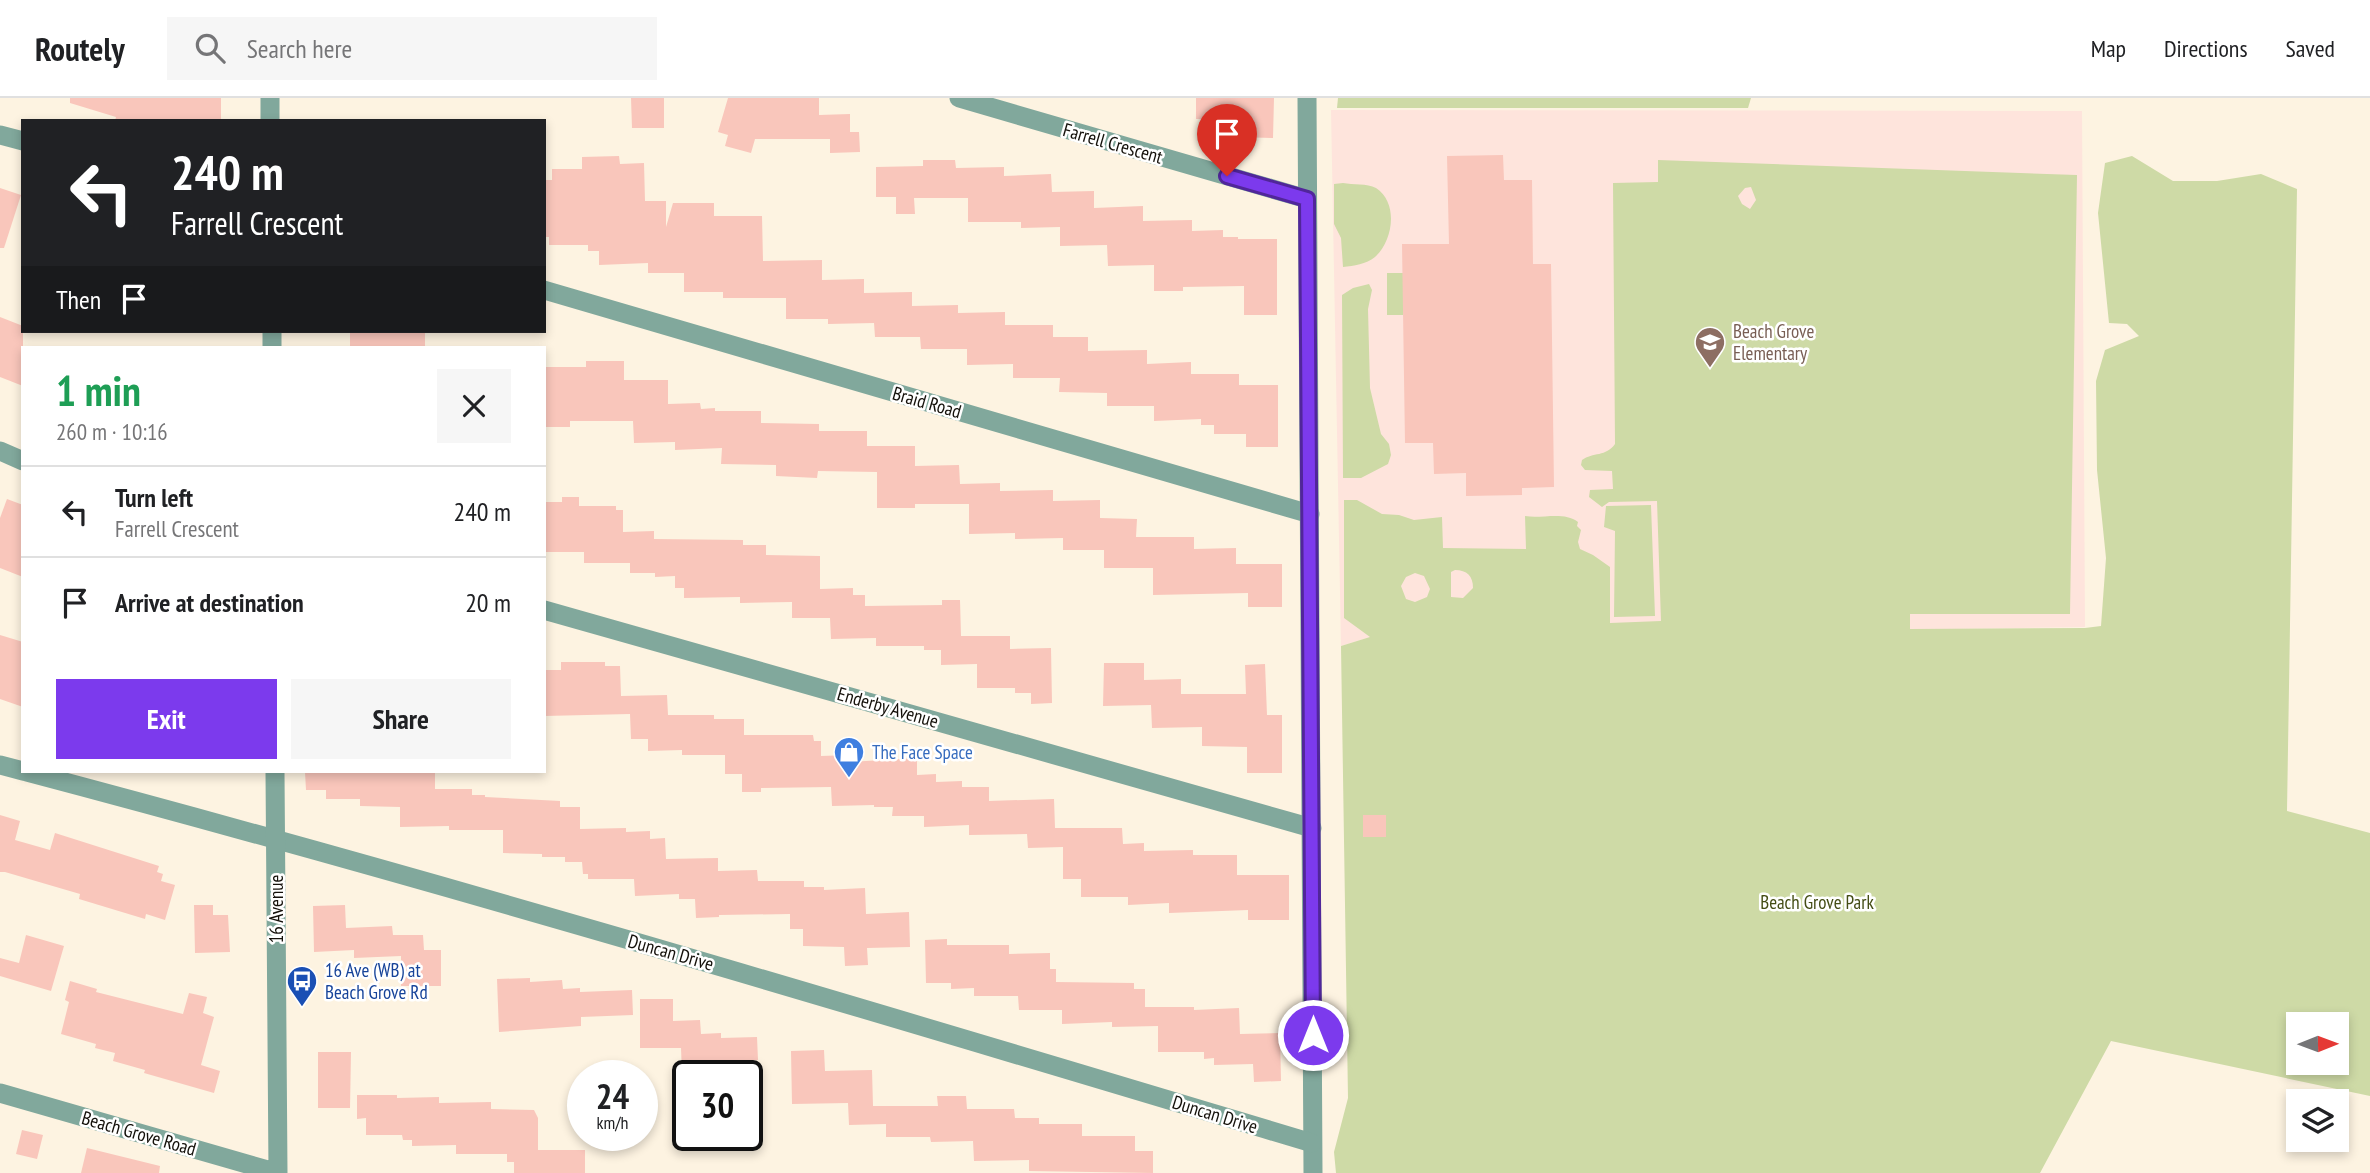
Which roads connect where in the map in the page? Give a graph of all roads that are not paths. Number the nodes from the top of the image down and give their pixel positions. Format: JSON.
{"nodes":[{"id":1,"x":270,"y":98,"type":"edge"},
{"id":2,"x":959,"y":98,"type":"edge"},
{"id":3,"x":1307,"y":98,"type":"edge"},
{"id":4,"x":270,"y":119,"type":"edge"},
{"id":5,"x":0,"y":135,"type":"edge"},
{"id":6,"x":21,"y":140,"type":"edge"},
{"id":7,"x":1307,"y":199,"type":"junction"},
{"id":8,"x":546,"y":291,"type":"edge"},
{"id":9,"x":0,"y":451,"type":"edge"},
{"id":10,"x":21,"y":460,"type":"edge"},
{"id":11,"x":1310,"y":514,"type":"junction"},
{"id":12,"x":546,"y":611,"type":"edge"},
{"id":13,"x":0,"y":765,"type":"edge"},
{"id":14,"x":21,"y":770,"type":"edge"},
{"id":15,"x":32,"y":773,"type":"edge"},
{"id":16,"x":275,"y":773,"type":"edge"},
{"id":17,"x":1312,"y":828,"type":"junction"},
{"id":18,"x":276,"y":838,"type":"junction"},
{"id":19,"x":0,"y":1093,"type":"edge"},
{"id":20,"x":1312,"y":1143,"type":"junction"},
{"id":21,"x":278,"y":1173,"type":"edge"},
{"id":22,"x":1313,"y":1173,"type":"edge"}],
"edges":[{"from":1,"to":4,"type":"street"},
{"from":2,"to":7,"type":"street","name":"Farrell Crescent"},
{"from":3,"to":7,"type":"street"},
{"from":5,"to":6,"type":"street"},
{"from":7,"to":11,"type":"street"},
{"from":8,"to":11,"type":"street","name":"Braid Road"},
{"from":9,"to":10,"type":"street"},
{"from":11,"to":17,"type":"street"},
{"from":12,"to":17,"type":"street","name":"Enderby Avenue"},
{"from":13,"to":14,"type":"street","name":"Duncan Drive"},
{"from":15,"to":18,"type":"street","name":"Duncan Drive"},
{"from":16,"to":18,"type":"street","name":"16 Avenue"},
{"from":17,"to":20,"type":"street"},
{"from":18,"to":20,"type":"street","name":"Duncan Drive"},
{"from":18,"to":21,"type":"street","name":"16 Avenue"},
{"from":19,"to":21,"type":"street","name":"Beach Grove Road"},
{"from":20,"to":22,"type":"street"}]}
